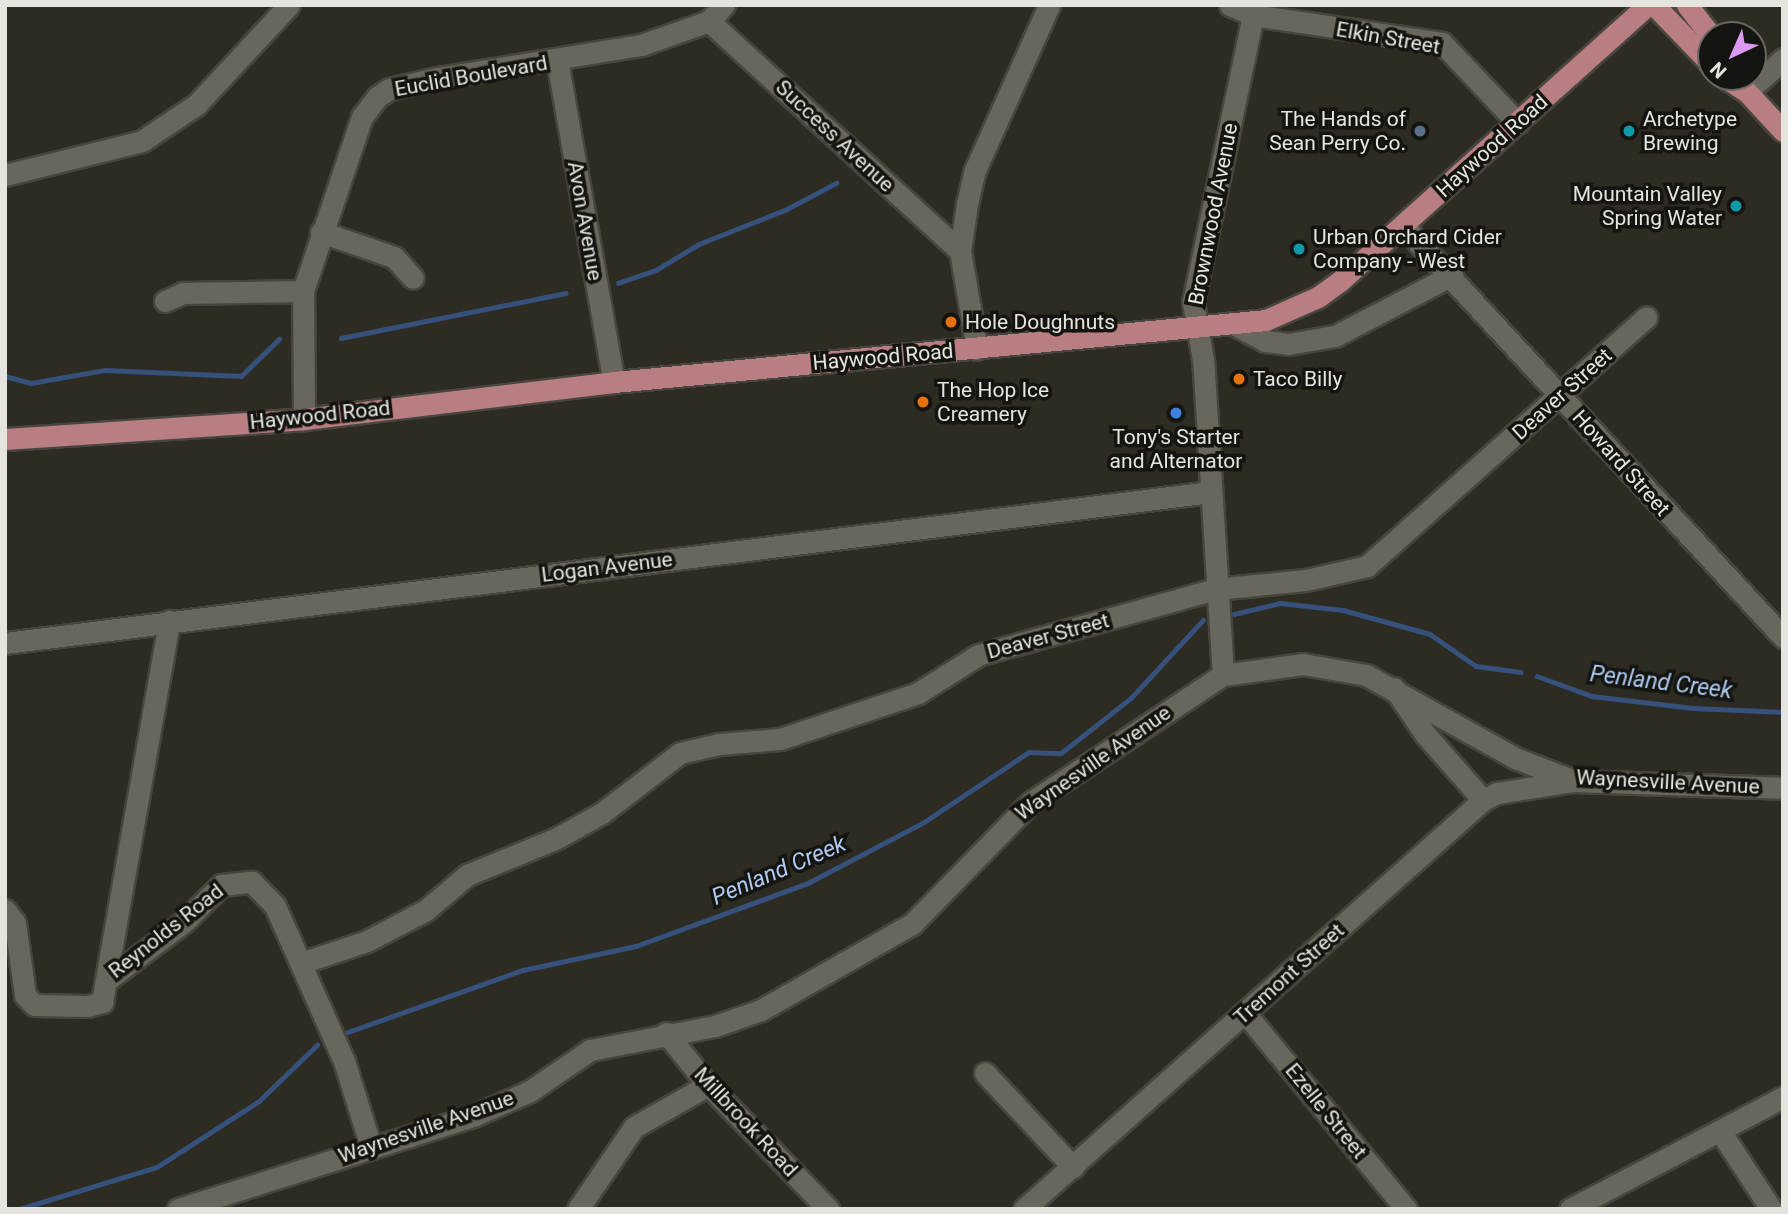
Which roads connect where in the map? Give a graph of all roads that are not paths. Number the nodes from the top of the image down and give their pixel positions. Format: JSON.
{"nodes":[{"id":1,"x":289,"y":5,"type":"edge"},
{"id":2,"x":724,"y":5,"type":"edge"},
{"id":3,"x":1049,"y":5,"type":"edge"},
{"id":4,"x":1230,"y":5,"type":"edge"},
{"id":5,"x":1648,"y":5,"type":"edge"},
{"id":6,"x":1654,"y":5,"type":"edge"},
{"id":7,"x":1687,"y":5,"type":"edge"},
{"id":8,"x":1254,"y":10,"type":"edge"},
{"id":9,"x":709,"y":21,"type":"junction"},
{"id":10,"x":1699,"y":21,"type":"edge"},
{"id":11,"x":1697,"y":50,"type":"edge"},
{"id":12,"x":1783,"y":59,"type":"edge"},
{"id":13,"x":557,"y":60,"type":"junction"},
{"id":14,"x":1767,"y":70,"type":"edge"},
{"id":15,"x":1749,"y":91,"type":"edge"},
{"id":16,"x":1518,"y":122,"type":"junction"},
{"id":17,"x":1783,"y":131,"type":"edge"},
{"id":18,"x":5,"y":175,"type":"edge"},
{"id":19,"x":1404,"y":226,"type":"junction"},
{"id":20,"x":321,"y":232,"type":"junction"},
{"id":21,"x":960,"y":251,"type":"junction"},
{"id":22,"x":1452,"y":275,"type":"junction"},
{"id":23,"x":413,"y":278,"type":"dead end"},
{"id":24,"x":303,"y":290,"type":"junction"},
{"id":25,"x":165,"y":301,"type":"dead end"},
{"id":26,"x":1646,"y":317,"type":"dead end"},
{"id":27,"x":1237,"y":326,"type":"junction"},
{"id":28,"x":1197,"y":329,"type":"junction"},
{"id":29,"x":977,"y":349,"type":"junction"},
{"id":30,"x":614,"y":382,"type":"junction"},
{"id":31,"x":1561,"y":395,"type":"junction"},
{"id":32,"x":304,"y":419,"type":"junction"},
{"id":33,"x":5,"y":439,"type":"edge"},
{"id":34,"x":1210,"y":492,"type":"junction"},
{"id":35,"x":1216,"y":589,"type":"junction"},
{"id":36,"x":169,"y":621,"type":"junction"},
{"id":37,"x":1783,"y":637,"type":"edge"},
{"id":38,"x":5,"y":643,"type":"edge"},
{"id":39,"x":1223,"y":675,"type":"junction"},
{"id":40,"x":1393,"y":687,"type":"junction"},
{"id":41,"x":1575,"y":781,"type":"junction"},
{"id":42,"x":1783,"y":788,"type":"edge"},
{"id":43,"x":1483,"y":800,"type":"junction"},
{"id":44,"x":5,"y":910,"type":"edge"},
{"id":45,"x":301,"y":963,"type":"junction"},
{"id":46,"x":106,"y":981,"type":"junction"},
{"id":47,"x":1245,"y":1013,"type":"junction"},
{"id":48,"x":666,"y":1033,"type":"junction"},
{"id":49,"x":985,"y":1073,"type":"dead end"},
{"id":50,"x":708,"y":1084,"type":"junction"},
{"id":51,"x":1783,"y":1097,"type":"edge"},
{"id":52,"x":1720,"y":1131,"type":"junction"},
{"id":53,"x":370,"y":1147,"type":"junction"},
{"id":54,"x":1073,"y":1167,"type":"junction"},
{"id":55,"x":178,"y":1209,"type":"edge"},
{"id":56,"x":578,"y":1209,"type":"edge"},
{"id":57,"x":828,"y":1209,"type":"edge"},
{"id":58,"x":1024,"y":1209,"type":"edge"},
{"id":59,"x":1406,"y":1209,"type":"edge"},
{"id":60,"x":1570,"y":1209,"type":"edge"},
{"id":61,"x":1771,"y":1209,"type":"edge"}],
"edges":[{"from":1,"to":18,"type":"street"},
{"from":2,"to":9,"type":"street","name":"Euclid Boulevard"},
{"from":3,"to":21,"type":"street"},
{"from":4,"to":8,"type":"street","name":"Elkin Street"},
{"from":5,"to":16,"type":"main road","name":"Haywood Road"},
{"from":6,"to":11,"type":"main road"},
{"from":7,"to":10,"type":"main road"},
{"from":8,"to":16,"type":"street","name":"Elkin Street"},
{"from":8,"to":28,"type":"street","name":"Brownwood Avenue"},
{"from":9,"to":13,"type":"street","name":"Euclid Boulevard"},
{"from":9,"to":21,"type":"street","name":"Success Avenue"},
{"from":12,"to":14,"type":"street"},
{"from":13,"to":20,"type":"street","name":"Euclid Boulevard"},
{"from":13,"to":30,"type":"street","name":"Avon Avenue"},
{"from":15,"to":17,"type":"main road"},
{"from":16,"to":19,"type":"main road","name":"Haywood Road"},
{"from":19,"to":22,"type":"street","name":"Howard Street"},
{"from":19,"to":27,"type":"main road","name":"Haywood Road"},
{"from":20,"to":23,"type":"street"},
{"from":20,"to":24,"type":"street","name":"Euclid Boulevard"},
{"from":21,"to":29,"type":"street"},
{"from":22,"to":27,"type":"street"},
{"from":22,"to":31,"type":"street","name":"Howard Street"},
{"from":24,"to":25,"type":"street"},
{"from":24,"to":32,"type":"street","name":"Euclid Boulevard"},
{"from":26,"to":31,"type":"street","name":"Deaver Street"},
{"from":27,"to":28,"type":"main road","name":"Haywood Road"},
{"from":28,"to":29,"type":"main road","name":"Haywood Road"},
{"from":28,"to":34,"type":"street","name":"Brownwood Avenue"},
{"from":29,"to":30,"type":"main road","name":"Haywood Road"},
{"from":30,"to":32,"type":"main road","name":"Haywood Road"},
{"from":31,"to":35,"type":"street","name":"Deaver Street"},
{"from":31,"to":37,"type":"street","name":"Howard Street"},
{"from":32,"to":33,"type":"main road","name":"Haywood Road"},
{"from":34,"to":35,"type":"street","name":"Brownwood Avenue"},
{"from":34,"to":36,"type":"street","name":"Logan Avenue"},
{"from":35,"to":39,"type":"street","name":"Brownwood Avenue"},
{"from":35,"to":45,"type":"street","name":"Deaver Street"},
{"from":36,"to":38,"type":"street","name":"Logan Avenue"},
{"from":36,"to":46,"type":"street","name":"Reynolds Road"},
{"from":39,"to":40,"type":"street","name":"Waynesville Avenue"},
{"from":39,"to":48,"type":"street","name":"Waynesville Avenue"},
{"from":40,"to":41,"type":"street","name":"Waynesville Avenue"},
{"from":40,"to":43,"type":"street"},
{"from":41,"to":42,"type":"street","name":"Waynesville Avenue"},
{"from":41,"to":43,"type":"street","name":"Tremont Street"},
{"from":43,"to":47,"type":"street","name":"Tremont Street"},
{"from":44,"to":46,"type":"street"},
{"from":45,"to":46,"type":"street","name":"Reynolds Road"},
{"from":45,"to":53,"type":"street","name":"Reynolds Road"},
{"from":47,"to":54,"type":"street","name":"Tremont Street"},
{"from":47,"to":59,"type":"street","name":"Ezelle Street"},
{"from":48,"to":50,"type":"street","name":"Millbrook Road"},
{"from":48,"to":53,"type":"street","name":"Waynesville Avenue"},
{"from":49,"to":54,"type":"street"},
{"from":50,"to":56,"type":"street"},
{"from":50,"to":57,"type":"street","name":"Millbrook Road"},
{"from":51,"to":52,"type":"street"},
{"from":52,"to":60,"type":"street"},
{"from":52,"to":61,"type":"street"},
{"from":53,"to":55,"type":"street","name":"Waynesville Avenue"},
{"from":54,"to":58,"type":"street","name":"Tremont Street"}]}
